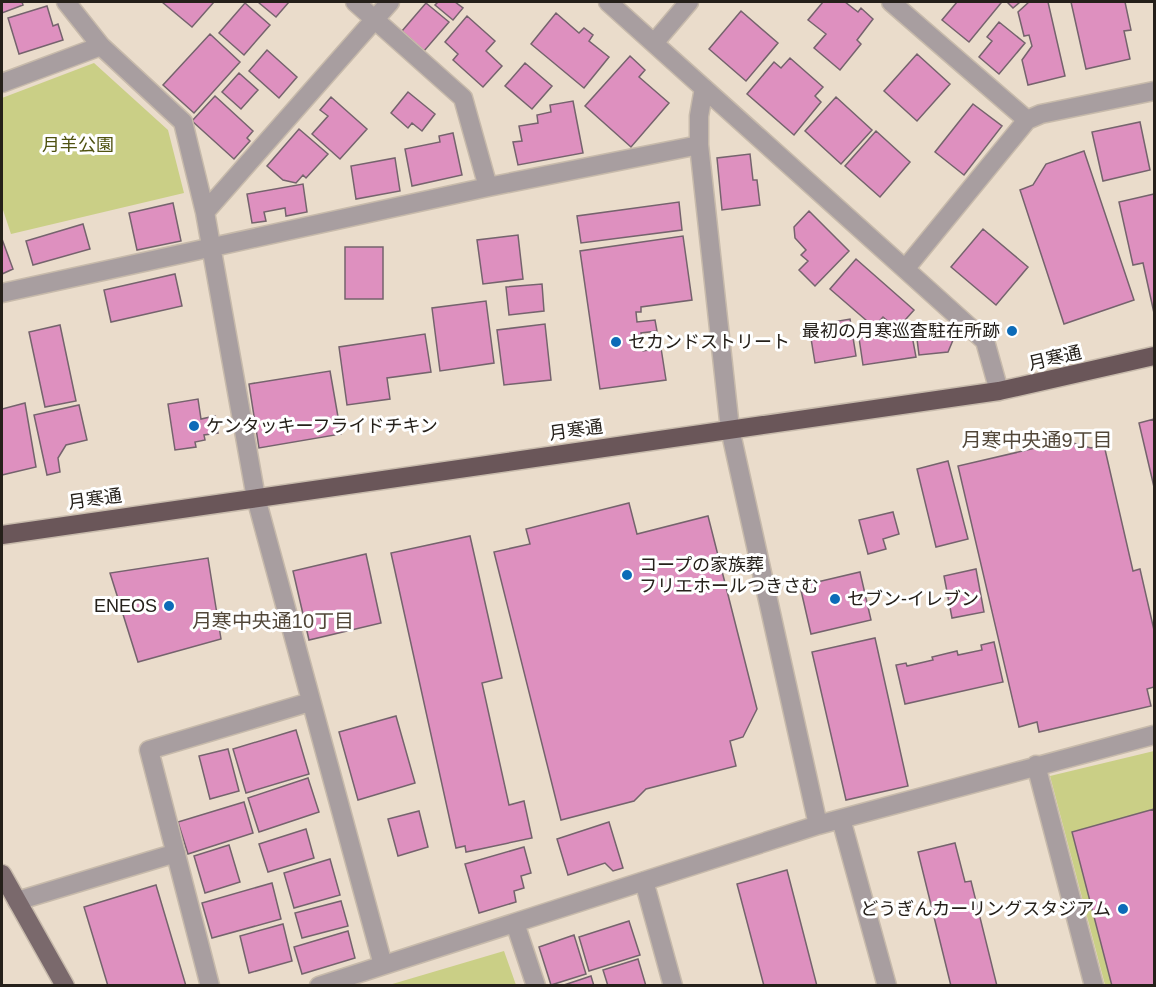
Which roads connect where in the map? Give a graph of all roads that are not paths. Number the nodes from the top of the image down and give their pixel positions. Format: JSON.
{"nodes":[{"id":1,"x":66,"y":2,"type":"edge"},
{"id":2,"x":355,"y":2,"type":"edge"},
{"id":3,"x":390,"y":2,"type":"edge"},
{"id":4,"x":608,"y":2,"type":"edge"},
{"id":5,"x":689,"y":2,"type":"edge"},
{"id":6,"x":891,"y":2,"type":"edge"},
{"id":7,"x":375,"y":19,"type":"junction"},
{"id":8,"x":654,"y":43,"type":"junction"},
{"id":9,"x":101,"y":46,"type":"junction"},
{"id":10,"x":2,"y":83,"type":"edge"},
{"id":11,"x":704,"y":88,"type":"junction"},
{"id":12,"x":1155,"y":91,"type":"edge"},
{"id":13,"x":1027,"y":120,"type":"junction"},
{"id":14,"x":699,"y":145,"type":"junction"},
{"id":15,"x":488,"y":187,"type":"junction"},
{"id":16,"x":205,"y":212,"type":"junction"},
{"id":17,"x":210,"y":249,"type":"junction"},
{"id":18,"x":905,"y":269,"type":"junction"},
{"id":19,"x":2,"y":293,"type":"edge"},
{"id":20,"x":1155,"y":356,"type":"edge"},
{"id":21,"x":999,"y":391,"type":"junction"},
{"id":22,"x":730,"y":429,"type":"junction"},
{"id":23,"x":256,"y":498,"type":"junction"},
{"id":24,"x":2,"y":535,"type":"edge"},
{"id":25,"x":310,"y":702,"type":"junction"},
{"id":26,"x":1155,"y":735,"type":"edge"},
{"id":27,"x":1036,"y":765,"type":"junction"},
{"id":28,"x":841,"y":819,"type":"junction"},
{"id":29,"x":818,"y":825,"type":"junction"},
{"id":30,"x":176,"y":853,"type":"junction"},
{"id":31,"x":2,"y":874,"type":"edge"},
{"id":32,"x":644,"y":881,"type":"junction"},
{"id":33,"x":17,"y":901,"type":"junction"},
{"id":34,"x":514,"y":923,"type":"junction"},
{"id":35,"x":383,"y":965,"type":"junction"},
{"id":36,"x":65,"y":986,"type":"edge"},
{"id":37,"x":210,"y":986,"type":"edge"},
{"id":38,"x":319,"y":986,"type":"edge"},
{"id":39,"x":536,"y":986,"type":"edge"},
{"id":40,"x":673,"y":986,"type":"edge"},
{"id":41,"x":887,"y":986,"type":"edge"},
{"id":42,"x":1094,"y":986,"type":"edge"}],
"edges":[{"from":1,"to":9,"type":"street"},
{"from":2,"to":7,"type":"street"},
{"from":3,"to":7,"type":"street"},
{"from":4,"to":8,"type":"street"},
{"from":5,"to":8,"type":"street"},
{"from":6,"to":13,"type":"street"},
{"from":7,"to":15,"type":"street"},
{"from":7,"to":16,"type":"street"},
{"from":8,"to":11,"type":"street"},
{"from":9,"to":10,"type":"street"},
{"from":9,"to":16,"type":"street"},
{"from":11,"to":14,"type":"street"},
{"from":11,"to":18,"type":"street"},
{"from":12,"to":13,"type":"street"},
{"from":13,"to":18,"type":"street"},
{"from":14,"to":15,"type":"street"},
{"from":14,"to":22,"type":"street"},
{"from":15,"to":17,"type":"street"},
{"from":16,"to":17,"type":"street"},
{"from":17,"to":19,"type":"street"},
{"from":17,"to":23,"type":"street"},
{"from":18,"to":21,"type":"street"},
{"from":20,"to":21,"type":"highway","name":"月寒通"},
{"from":21,"to":22,"type":"highway","name":"月寒通"},
{"from":22,"to":23,"type":"highway","name":"月寒通"},
{"from":22,"to":29,"type":"street"},
{"from":23,"to":24,"type":"highway","name":"月寒通"},
{"from":23,"to":25,"type":"street"},
{"from":25,"to":30,"type":"street"},
{"from":25,"to":35,"type":"street"},
{"from":26,"to":27,"type":"street"},
{"from":27,"to":28,"type":"street"},
{"from":27,"to":42,"type":"street"},
{"from":28,"to":29,"type":"street"},
{"from":28,"to":41,"type":"street"},
{"from":29,"to":32,"type":"street"},
{"from":30,"to":33,"type":"street"},
{"from":30,"to":37,"type":"street"},
{"from":31,"to":33,"type":"main road"},
{"from":32,"to":34,"type":"street"},
{"from":32,"to":40,"type":"street"},
{"from":33,"to":36,"type":"main road"},
{"from":34,"to":35,"type":"street"},
{"from":34,"to":39,"type":"street"},
{"from":35,"to":38,"type":"street"}]}
